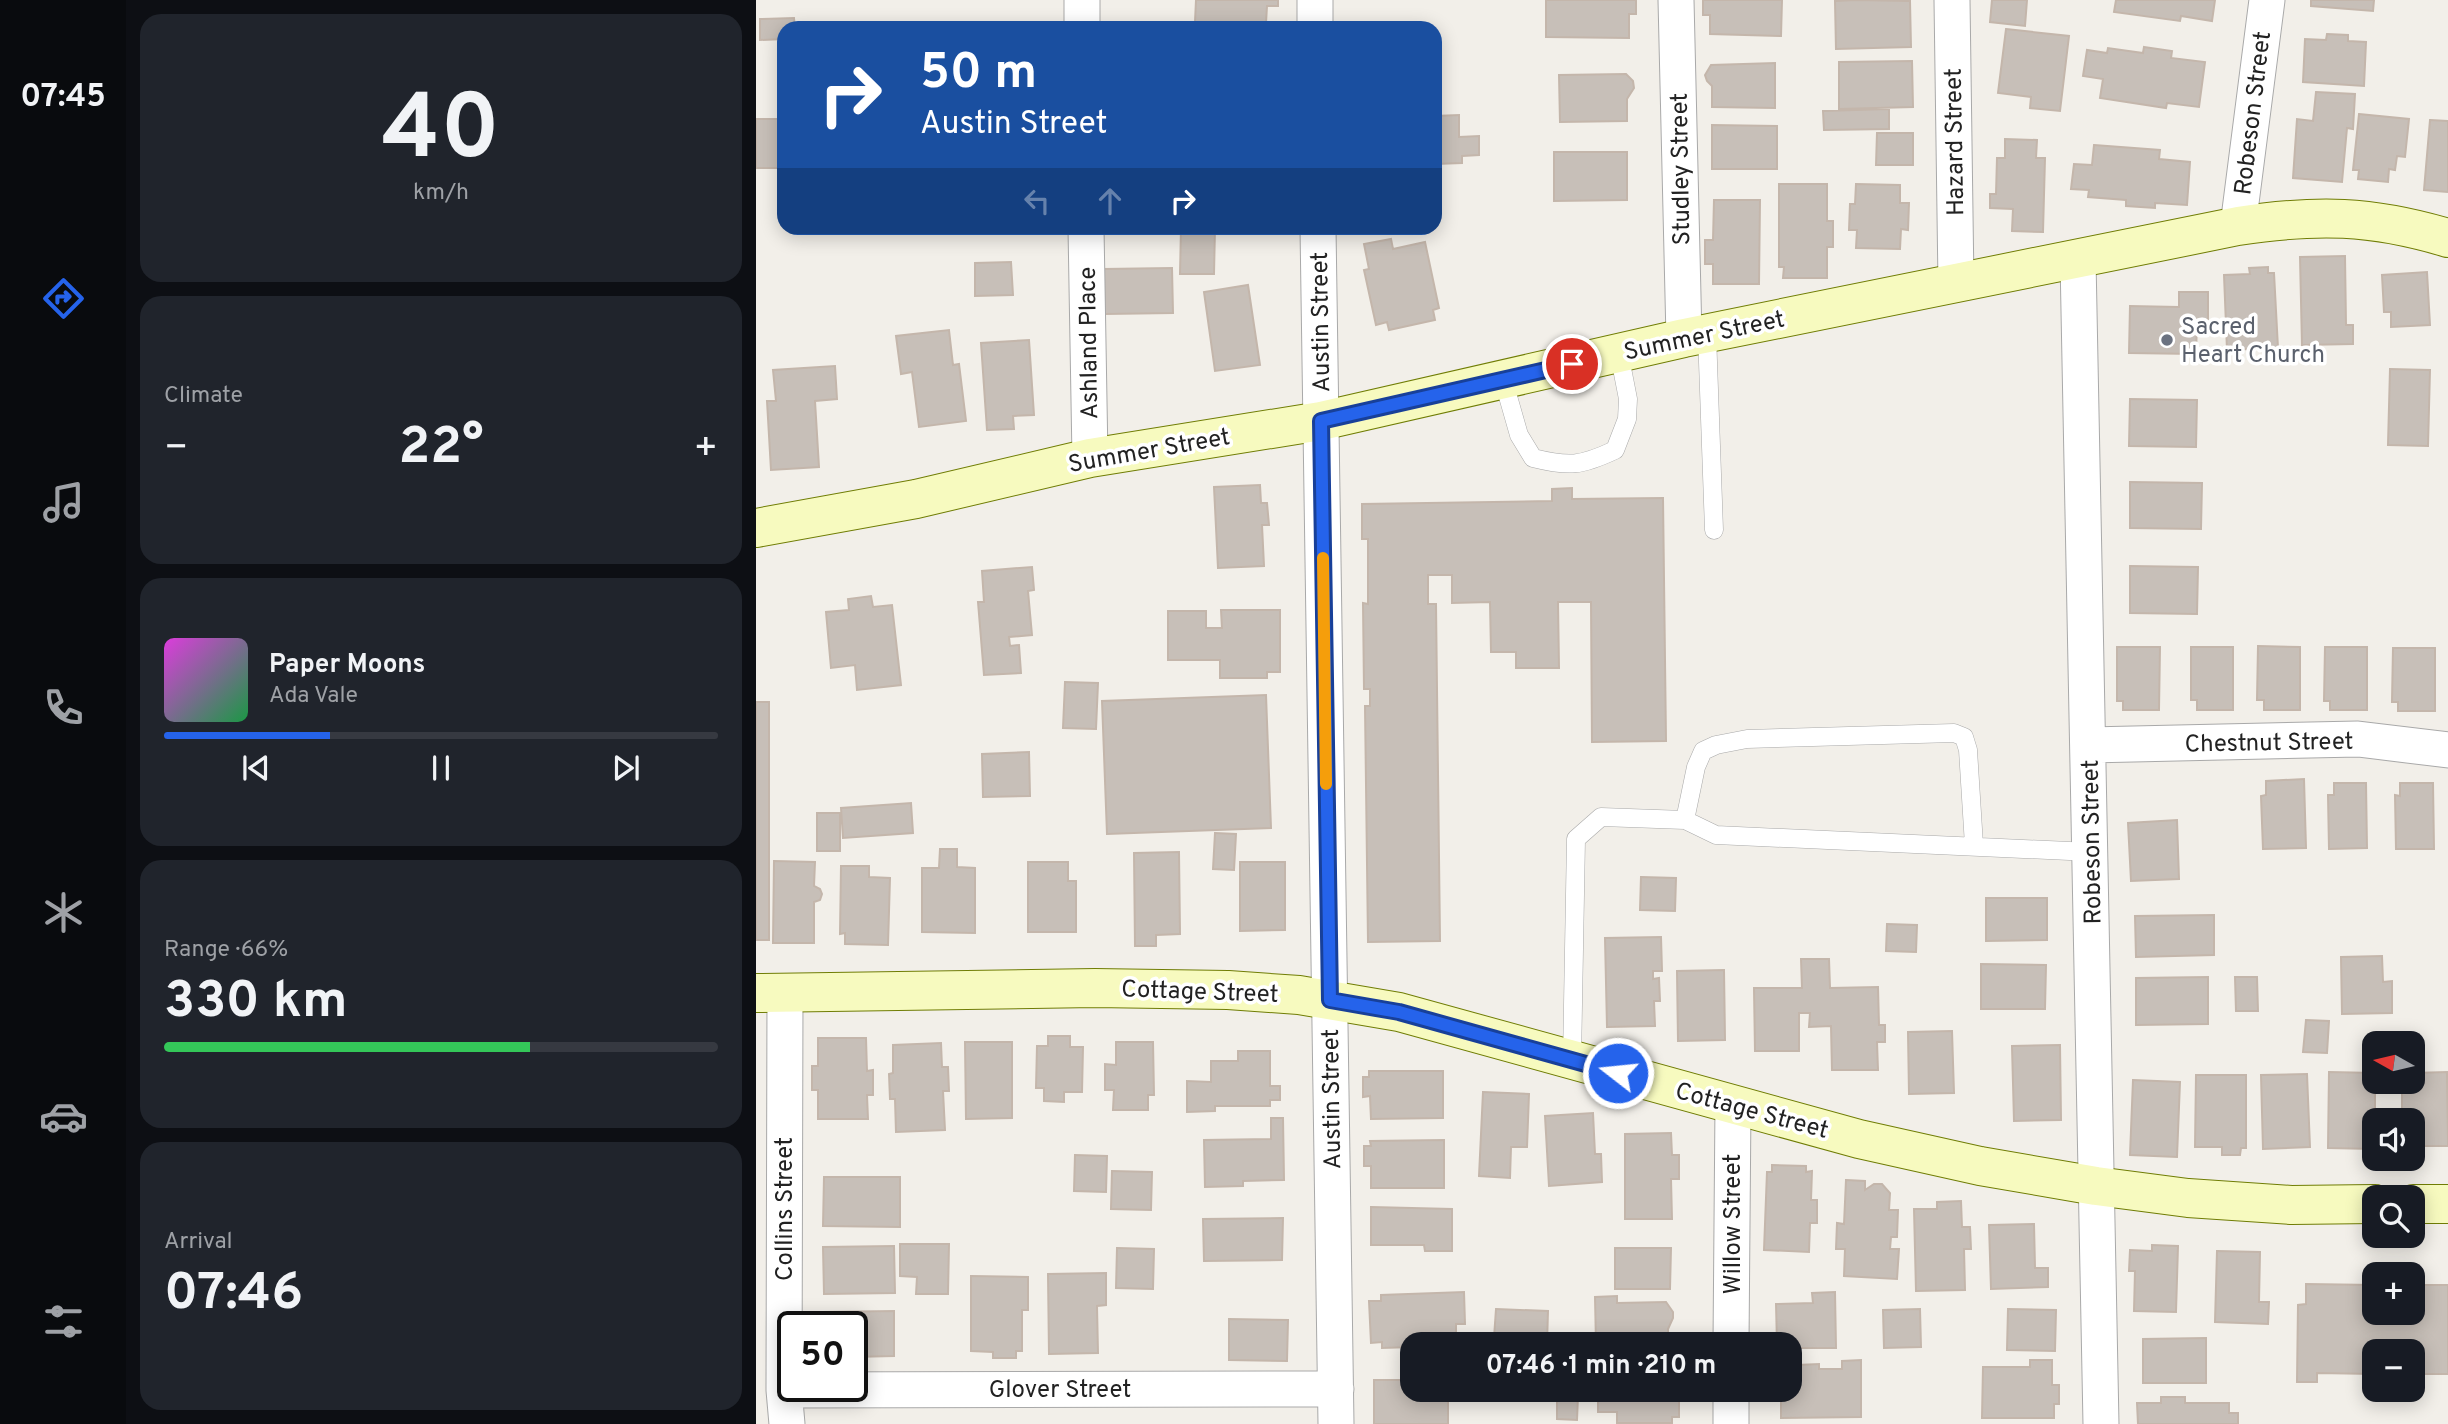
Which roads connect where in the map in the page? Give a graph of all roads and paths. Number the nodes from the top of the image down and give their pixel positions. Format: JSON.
{"nodes":[{"id":1,"x":1082,"y":0,"type":"edge"},
{"id":2,"x":1315,"y":0,"type":"edge"},
{"id":3,"x":1676,"y":0,"type":"edge"},
{"id":4,"x":1952,"y":0,"type":"edge"},
{"id":5,"x":2267,"y":0,"type":"edge"},
{"id":6,"x":1082,"y":21,"type":"edge"},
{"id":7,"x":1315,"y":21,"type":"edge"},
{"id":8,"x":2238,"y":226,"type":"junction"},
{"id":9,"x":1086,"y":235,"type":"edge"},
{"id":10,"x":1318,"y":235,"type":"edge"},
{"id":11,"x":2448,"y":238,"type":"edge"},
{"id":12,"x":2078,"y":260,"type":"junction"},
{"id":13,"x":1956,"y":284,"type":"junction"},
{"id":14,"x":1695,"y":336,"type":"junction"},
{"id":15,"x":1619,"y":353,"type":"junction"},
{"id":16,"x":1503,"y":379,"type":"junction"},
{"id":17,"x":1321,"y":421,"type":"junction"},
{"id":18,"x":1090,"y":458,"type":"junction"},
{"id":19,"x":756,"y":528,"type":"edge"},
{"id":20,"x":1714,"y":530,"type":"dead end"},
{"id":21,"x":2090,"y":745,"type":"junction"},
{"id":22,"x":2448,"y":750,"type":"edge"},
{"id":23,"x":1685,"y":820,"type":"junction"},
{"id":24,"x":1974,"y":845,"type":"junction"},
{"id":25,"x":2091,"y":852,"type":"junction"},
{"id":26,"x":770,"y":994,"type":"edge"},
{"id":27,"x":1330,"y":1000,"type":"junction"},
{"id":28,"x":1572,"y":1060,"type":"junction"},
{"id":29,"x":1733,"y":1104,"type":"junction"},
{"id":30,"x":2095,"y":1186,"type":"junction"},
{"id":31,"x":2362,"y":1204,"type":"edge"},
{"id":32,"x":2425,"y":1204,"type":"edge"},
{"id":33,"x":2448,"y":1204,"type":"edge"},
{"id":34,"x":781,"y":1311,"type":"edge"},
{"id":35,"x":1731,"y":1332,"type":"edge"},
{"id":36,"x":1336,"y":1389,"type":"junction"},
{"id":37,"x":868,"y":1390,"type":"edge"},
{"id":38,"x":785,"y":1402,"type":"edge"},
{"id":39,"x":1731,"y":1402,"type":"edge"},
{"id":40,"x":787,"y":1424,"type":"edge"},
{"id":41,"x":1336,"y":1424,"type":"edge"},
{"id":42,"x":1731,"y":1424,"type":"edge"},
{"id":43,"x":2101,"y":1424,"type":"edge"}],
"edges":[{"from":1,"to":6,"type":"street"},
{"from":2,"to":7,"type":"street"},
{"from":3,"to":14,"type":"street","name":"Studley Street"},
{"from":4,"to":13,"type":"street","name":"Hazard Street"},
{"from":5,"to":8,"type":"street","name":"Robeson Street"},
{"from":8,"to":11,"type":"main road","name":"Summer Street"},
{"from":8,"to":12,"type":"main road","name":"Summer Street"},
{"from":9,"to":18,"type":"street","name":"Ashland Place"},
{"from":10,"to":17,"type":"street","name":"Austin Street"},
{"from":12,"to":13,"type":"main road","name":"Summer Street"},
{"from":12,"to":21,"type":"street","name":"Robeson Street"},
{"from":13,"to":14,"type":"main road","name":"Summer Street"},
{"from":14,"to":15,"type":"main road","name":"Summer Street"},
{"from":14,"to":20,"type":"lane"},
{"from":15,"to":16,"type":"main road","name":"Summer Street"},
{"from":15,"to":16,"type":"lane"},
{"from":16,"to":17,"type":"main road","name":"Summer Street"},
{"from":17,"to":18,"type":"main road","name":"Summer Street"},
{"from":17,"to":27,"type":"street","name":"Austin Street"},
{"from":18,"to":19,"type":"main road","name":"Summer Street"},
{"from":21,"to":22,"type":"street","name":"Chestnut Street"},
{"from":21,"to":25,"type":"street","name":"Robeson Street"},
{"from":23,"to":24,"type":"lane"},
{"from":23,"to":24,"type":"lane"},
{"from":23,"to":28,"type":"lane"},
{"from":24,"to":25,"type":"lane"},
{"from":25,"to":30,"type":"street","name":"Robeson Street"},
{"from":26,"to":27,"type":"main road","name":"Cottage Street"},
{"from":26,"to":34,"type":"street","name":"Collins Street"},
{"from":27,"to":28,"type":"main road","name":"Cottage Street"},
{"from":27,"to":36,"type":"street","name":"Austin Street"},
{"from":28,"to":29,"type":"main road","name":"Cottage Street"},
{"from":29,"to":30,"type":"main road","name":"Cottage Street"},
{"from":29,"to":35,"type":"street","name":"Willow Street"},
{"from":30,"to":31,"type":"main road","name":"Cottage Street"},
{"from":30,"to":43,"type":"street","name":"Robeson Street"},
{"from":32,"to":33,"type":"main road"},
{"from":36,"to":37,"type":"street","name":"Glover Street"},
{"from":36,"to":41,"type":"street","name":"Austin Street"},
{"from":38,"to":40,"type":"street","name":"Collins Street"},
{"from":39,"to":42,"type":"street"}]}
